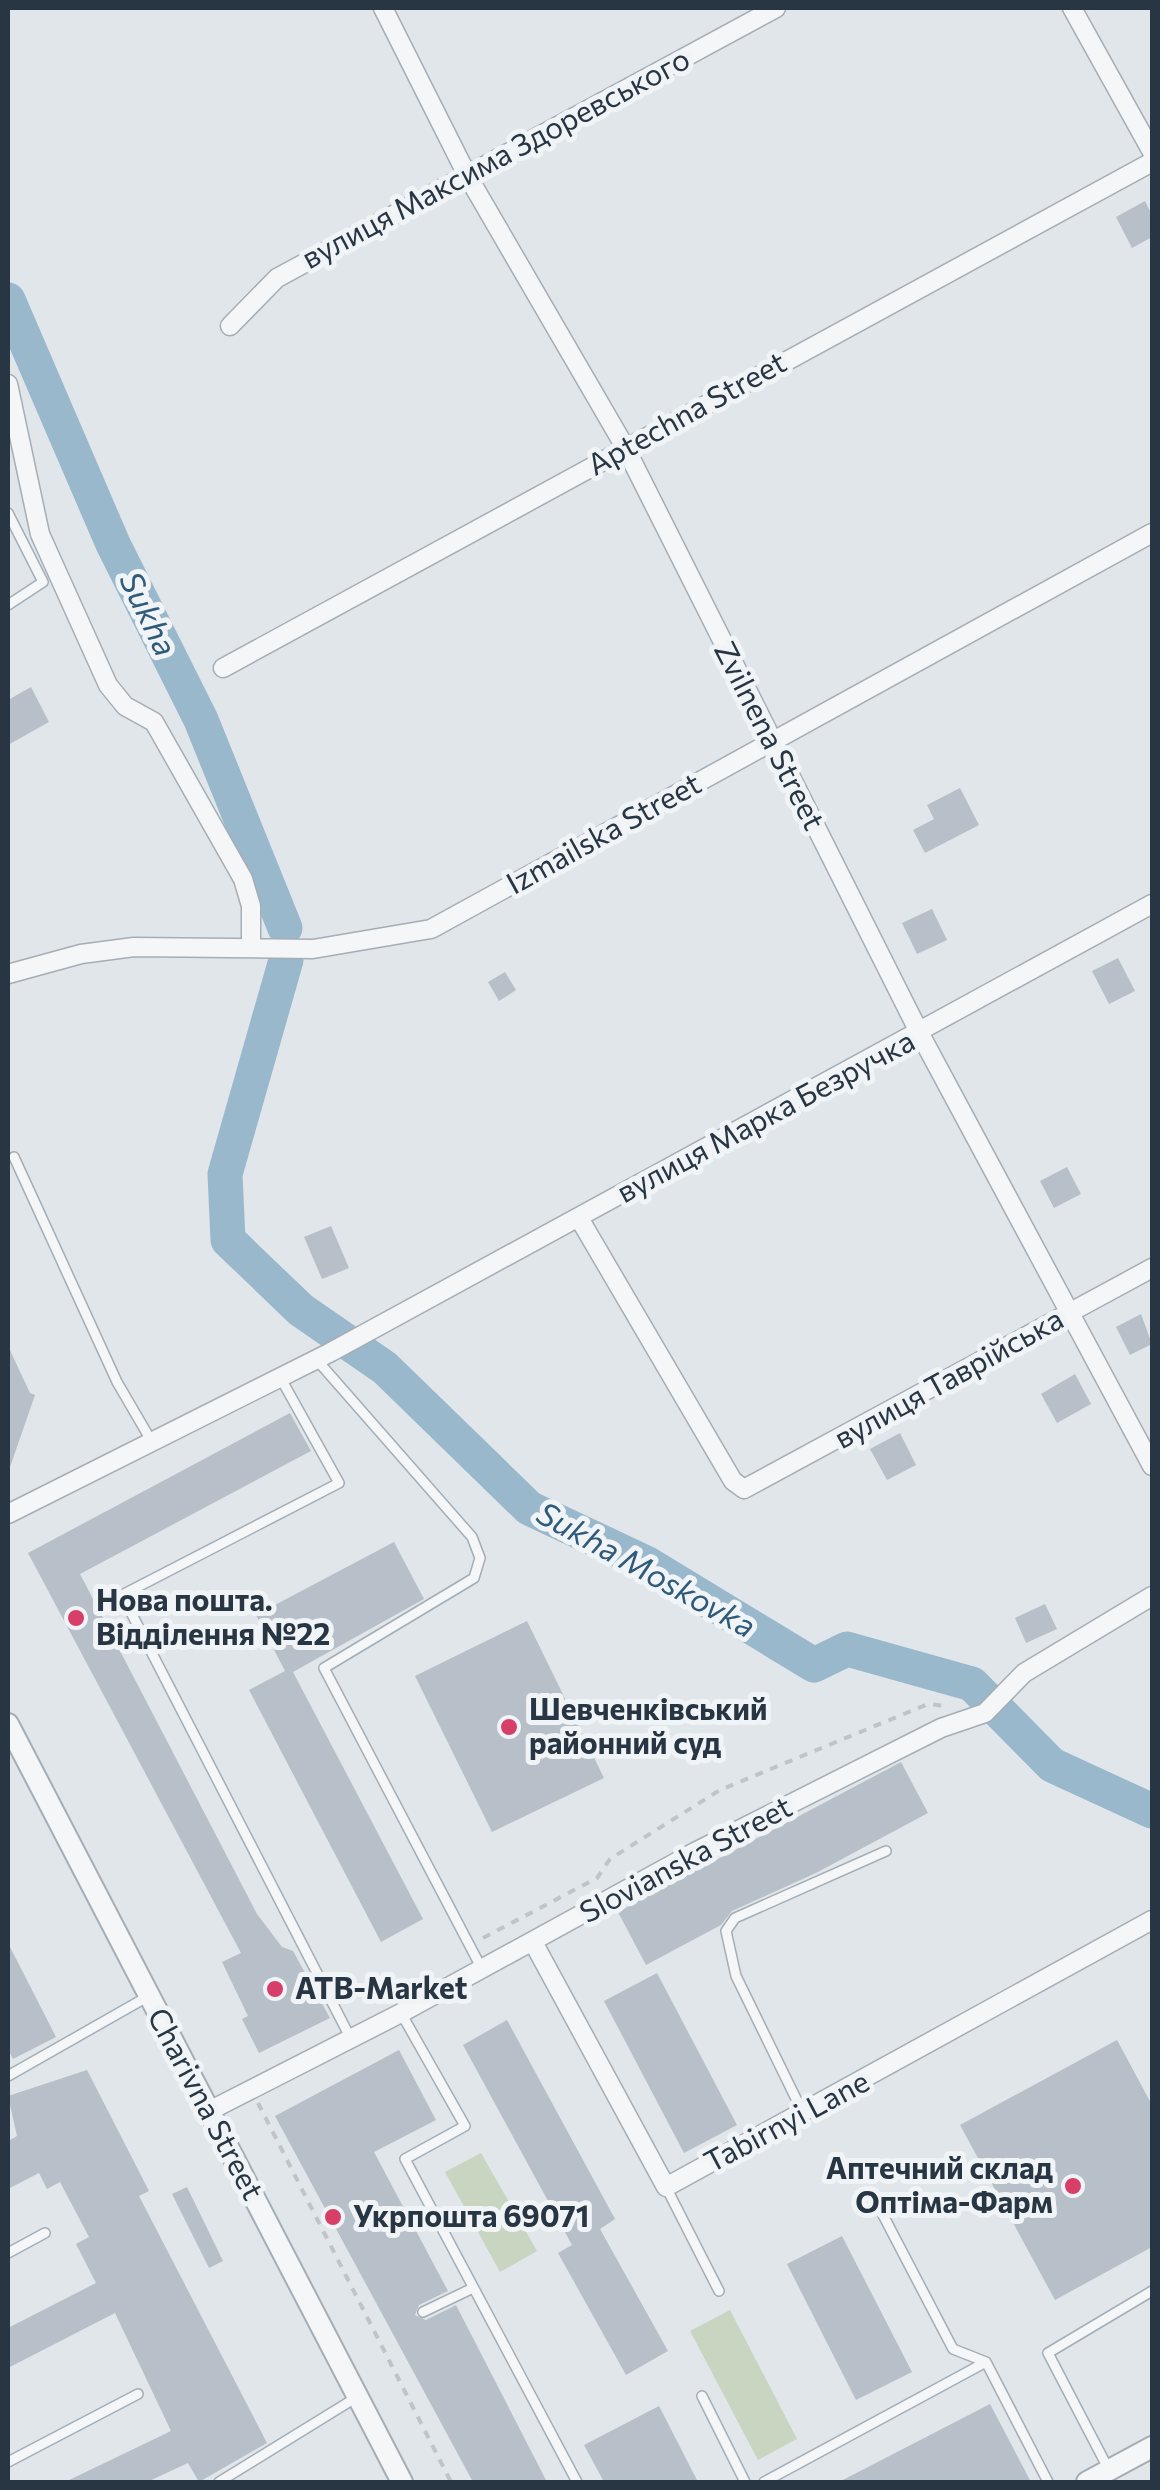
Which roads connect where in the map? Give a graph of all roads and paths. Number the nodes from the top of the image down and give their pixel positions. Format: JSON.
{"nodes":[{"id":1,"x":383,"y":8,"type":"edge"},
{"id":2,"x":776,"y":8,"type":"edge"},
{"id":3,"x":1072,"y":8,"type":"edge"},
{"id":4,"x":1152,"y":152,"type":"edge"},
{"id":5,"x":1152,"y":162,"type":"edge"},
{"id":6,"x":467,"y":175,"type":"junction"},
{"id":7,"x":230,"y":326,"type":"dead end"},
{"id":8,"x":8,"y":384,"type":"edge"},
{"id":9,"x":626,"y":447,"type":"junction"},
{"id":10,"x":8,"y":513,"type":"edge"},
{"id":11,"x":1152,"y":533,"type":"edge"},
{"id":12,"x":51,"y":578,"type":"junction"},
{"id":13,"x":8,"y":604,"type":"edge"},
{"id":14,"x":223,"y":668,"type":"dead end"},
{"id":15,"x":771,"y":742,"type":"junction"},
{"id":16,"x":1152,"y":904,"type":"edge"},
{"id":17,"x":250,"y":948,"type":"junction"},
{"id":18,"x":8,"y":974,"type":"edge"},
{"id":19,"x":920,"y":1034,"type":"junction"},
{"id":20,"x":14,"y":1156,"type":"dead end"},
{"id":21,"x":579,"y":1218,"type":"junction"},
{"id":22,"x":1152,"y":1268,"type":"edge"},
{"id":23,"x":1072,"y":1312,"type":"junction"},
{"id":24,"x":324,"y":1355,"type":"junction"},
{"id":25,"x":280,"y":1377,"type":"junction"},
{"id":26,"x":152,"y":1442,"type":"junction"},
{"id":27,"x":1152,"y":1466,"type":"edge"},
{"id":28,"x":8,"y":1514,"type":"edge"},
{"id":29,"x":1152,"y":1596,"type":"edge"},
{"id":30,"x":946,"y":1706,"type":"dead end"},
{"id":31,"x":8,"y":1724,"type":"edge"},
{"id":32,"x":886,"y":1850,"type":"dead end"},
{"id":33,"x":1152,"y":1920,"type":"edge"},
{"id":34,"x":533,"y":1942,"type":"junction"},
{"id":35,"x":470,"y":1945,"type":"junction"},
{"id":36,"x":482,"y":1969,"type":"junction"},
{"id":37,"x":147,"y":1997,"type":"junction"},
{"id":38,"x":401,"y":2013,"type":"junction"},
{"id":39,"x":351,"y":2039,"type":"junction"},
{"id":40,"x":8,"y":2076,"type":"edge"},
{"id":41,"x":251,"y":2089,"type":"junction"},
{"id":42,"x":209,"y":2110,"type":"junction"},
{"id":43,"x":804,"y":2113,"type":"junction"},
{"id":44,"x":666,"y":2187,"type":"junction"},
{"id":45,"x":883,"y":2215,"type":"dead end"},
{"id":46,"x":45,"y":2234,"type":"dead end"},
{"id":47,"x":8,"y":2253,"type":"edge"},
{"id":48,"x":473,"y":2288,"type":"junction"},
{"id":49,"x":719,"y":2291,"type":"dead end"},
{"id":50,"x":1152,"y":2291,"type":"edge"},
{"id":51,"x":423,"y":2312,"type":"dead end"},
{"id":52,"x":986,"y":2362,"type":"junction"},
{"id":53,"x":138,"y":2394,"type":"dead end"},
{"id":54,"x":359,"y":2396,"type":"junction"},
{"id":55,"x":702,"y":2396,"type":"dead end"},
{"id":56,"x":1152,"y":2447,"type":"edge"},
{"id":57,"x":8,"y":2462,"type":"edge"},
{"id":58,"x":1108,"y":2470,"type":"junction"},
{"id":59,"x":219,"y":2482,"type":"edge"},
{"id":60,"x":402,"y":2482,"type":"edge"},
{"id":61,"x":451,"y":2482,"type":"edge"},
{"id":62,"x":577,"y":2482,"type":"edge"},
{"id":63,"x":746,"y":2482,"type":"edge"},
{"id":64,"x":764,"y":2482,"type":"edge"},
{"id":65,"x":1048,"y":2482,"type":"edge"},
{"id":66,"x":1087,"y":2482,"type":"edge"}],
"edges":[{"from":1,"to":6,"type":"street","name":"Zvilnena Street"},
{"from":2,"to":6,"type":"street","name":"вулиця Максима Здоревського"},
{"from":3,"to":4,"type":"street"},
{"from":5,"to":9,"type":"street","name":"Aptechna Street"},
{"from":6,"to":7,"type":"street","name":"вулиця Максима Здоревського"},
{"from":6,"to":9,"type":"street","name":"Zvilnena Street"},
{"from":8,"to":12,"type":"street"},
{"from":9,"to":14,"type":"street","name":"Aptechna Street"},
{"from":9,"to":15,"type":"street","name":"Zvilnena Street"},
{"from":10,"to":12,"type":"lane"},
{"from":11,"to":15,"type":"street","name":"Izmailska Street"},
{"from":12,"to":13,"type":"lane"},
{"from":12,"to":17,"type":"street"},
{"from":15,"to":17,"type":"street","name":"Izmailska Street"},
{"from":15,"to":19,"type":"street","name":"Zvilnena Street"},
{"from":16,"to":19,"type":"street","name":"вулиця Марка Безручка"},
{"from":17,"to":18,"type":"street","name":"Izmailska Street"},
{"from":19,"to":21,"type":"street","name":"вулиця Марка Безручка"},
{"from":19,"to":23,"type":"street","name":"Zvilnena Street"},
{"from":20,"to":26,"type":"lane"},
{"from":21,"to":23,"type":"street","name":"вулиця Таврійська"},
{"from":21,"to":24,"type":"street","name":"вулиця Марка Безручка"},
{"from":22,"to":23,"type":"street","name":"вулиця Таврійська"},
{"from":23,"to":27,"type":"street","name":"Zvilnena Street"},
{"from":24,"to":25,"type":"street"},
{"from":24,"to":35,"type":"lane"},
{"from":25,"to":26,"type":"street"},
{"from":25,"to":39,"type":"lane"},
{"from":26,"to":28,"type":"street"},
{"from":29,"to":34,"type":"street","name":"Slovianska Street"},
{"from":30,"to":35,"type":"path"},
{"from":31,"to":37,"type":"street","name":"Charivna Street"},
{"from":32,"to":43,"type":"lane"},
{"from":33,"to":43,"type":"street","name":"Tabirnyi Lane"},
{"from":34,"to":36,"type":"street","name":"Slovianska Street"},
{"from":34,"to":44,"type":"street"},
{"from":35,"to":36,"type":"lane"},
{"from":36,"to":38,"type":"street","name":"Slovianska Street"},
{"from":37,"to":40,"type":"lane"},
{"from":37,"to":42,"type":"street","name":"Charivna Street"},
{"from":38,"to":39,"type":"street","name":"Slovianska Street"},
{"from":38,"to":48,"type":"lane"},
{"from":39,"to":41,"type":"street","name":"Slovianska Street"},
{"from":41,"to":42,"type":"street","name":"Slovianska Street"},
{"from":41,"to":61,"type":"path"},
{"from":42,"to":54,"type":"street","name":"Charivna Street"},
{"from":43,"to":44,"type":"street","name":"Tabirnyi Lane"},
{"from":44,"to":49,"type":"lane"},
{"from":45,"to":52,"type":"lane"},
{"from":46,"to":47,"type":"lane"},
{"from":48,"to":51,"type":"lane"},
{"from":48,"to":62,"type":"lane"},
{"from":50,"to":58,"type":"lane"},
{"from":52,"to":64,"type":"lane"},
{"from":52,"to":65,"type":"lane"},
{"from":53,"to":57,"type":"lane"},
{"from":54,"to":59,"type":"lane"},
{"from":54,"to":60,"type":"street","name":"Charivna Street"},
{"from":55,"to":63,"type":"lane"},
{"from":56,"to":58,"type":"street"},
{"from":58,"to":66,"type":"street"}]}
